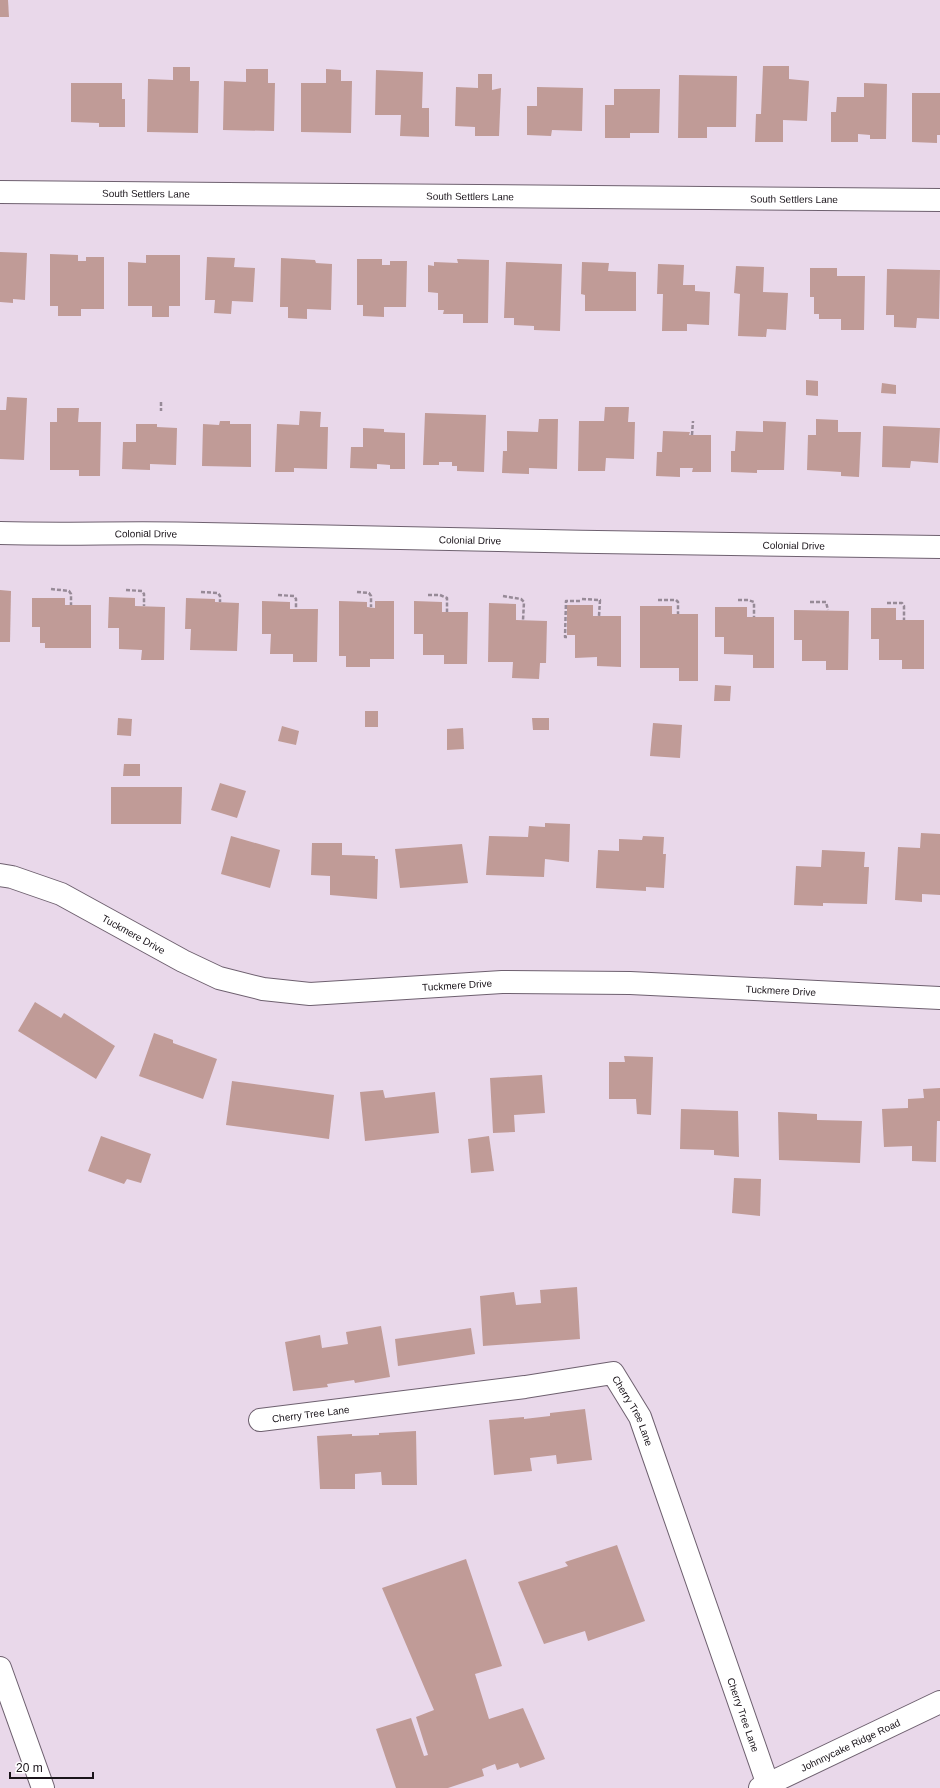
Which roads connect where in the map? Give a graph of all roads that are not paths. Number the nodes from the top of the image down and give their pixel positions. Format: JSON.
{"nodes":[{"id":1,"x":0,"y":192,"type":"edge"},
{"id":2,"x":940,"y":200,"type":"edge"},
{"id":3,"x":0,"y":534,"type":"edge"},
{"id":4,"x":940,"y":547,"type":"edge"},
{"id":5,"x":0,"y":875,"type":"edge"},
{"id":6,"x":940,"y":998,"type":"edge"},
{"id":7,"x":260,"y":1420,"type":"dead end"},
{"id":8,"x":0,"y":1668,"type":"edge"},
{"id":9,"x":940,"y":1702,"type":"edge"},
{"id":10,"x":764,"y":1786,"type":"edge"},
{"id":11,"x":44,"y":1788,"type":"edge"}],
"edges":[{"from":1,"to":2,"type":"street","name":"South Settlers Lane"},
{"from":3,"to":4,"type":"street","name":"Colonial Drive"},
{"from":5,"to":6,"type":"street","name":"Tuckmere Drive"},
{"from":7,"to":10,"type":"street","name":"Cherry Tree Lane"},
{"from":8,"to":11,"type":"street"},
{"from":9,"to":10,"type":"street","name":"Johnnycake Ridge Road"}]}
